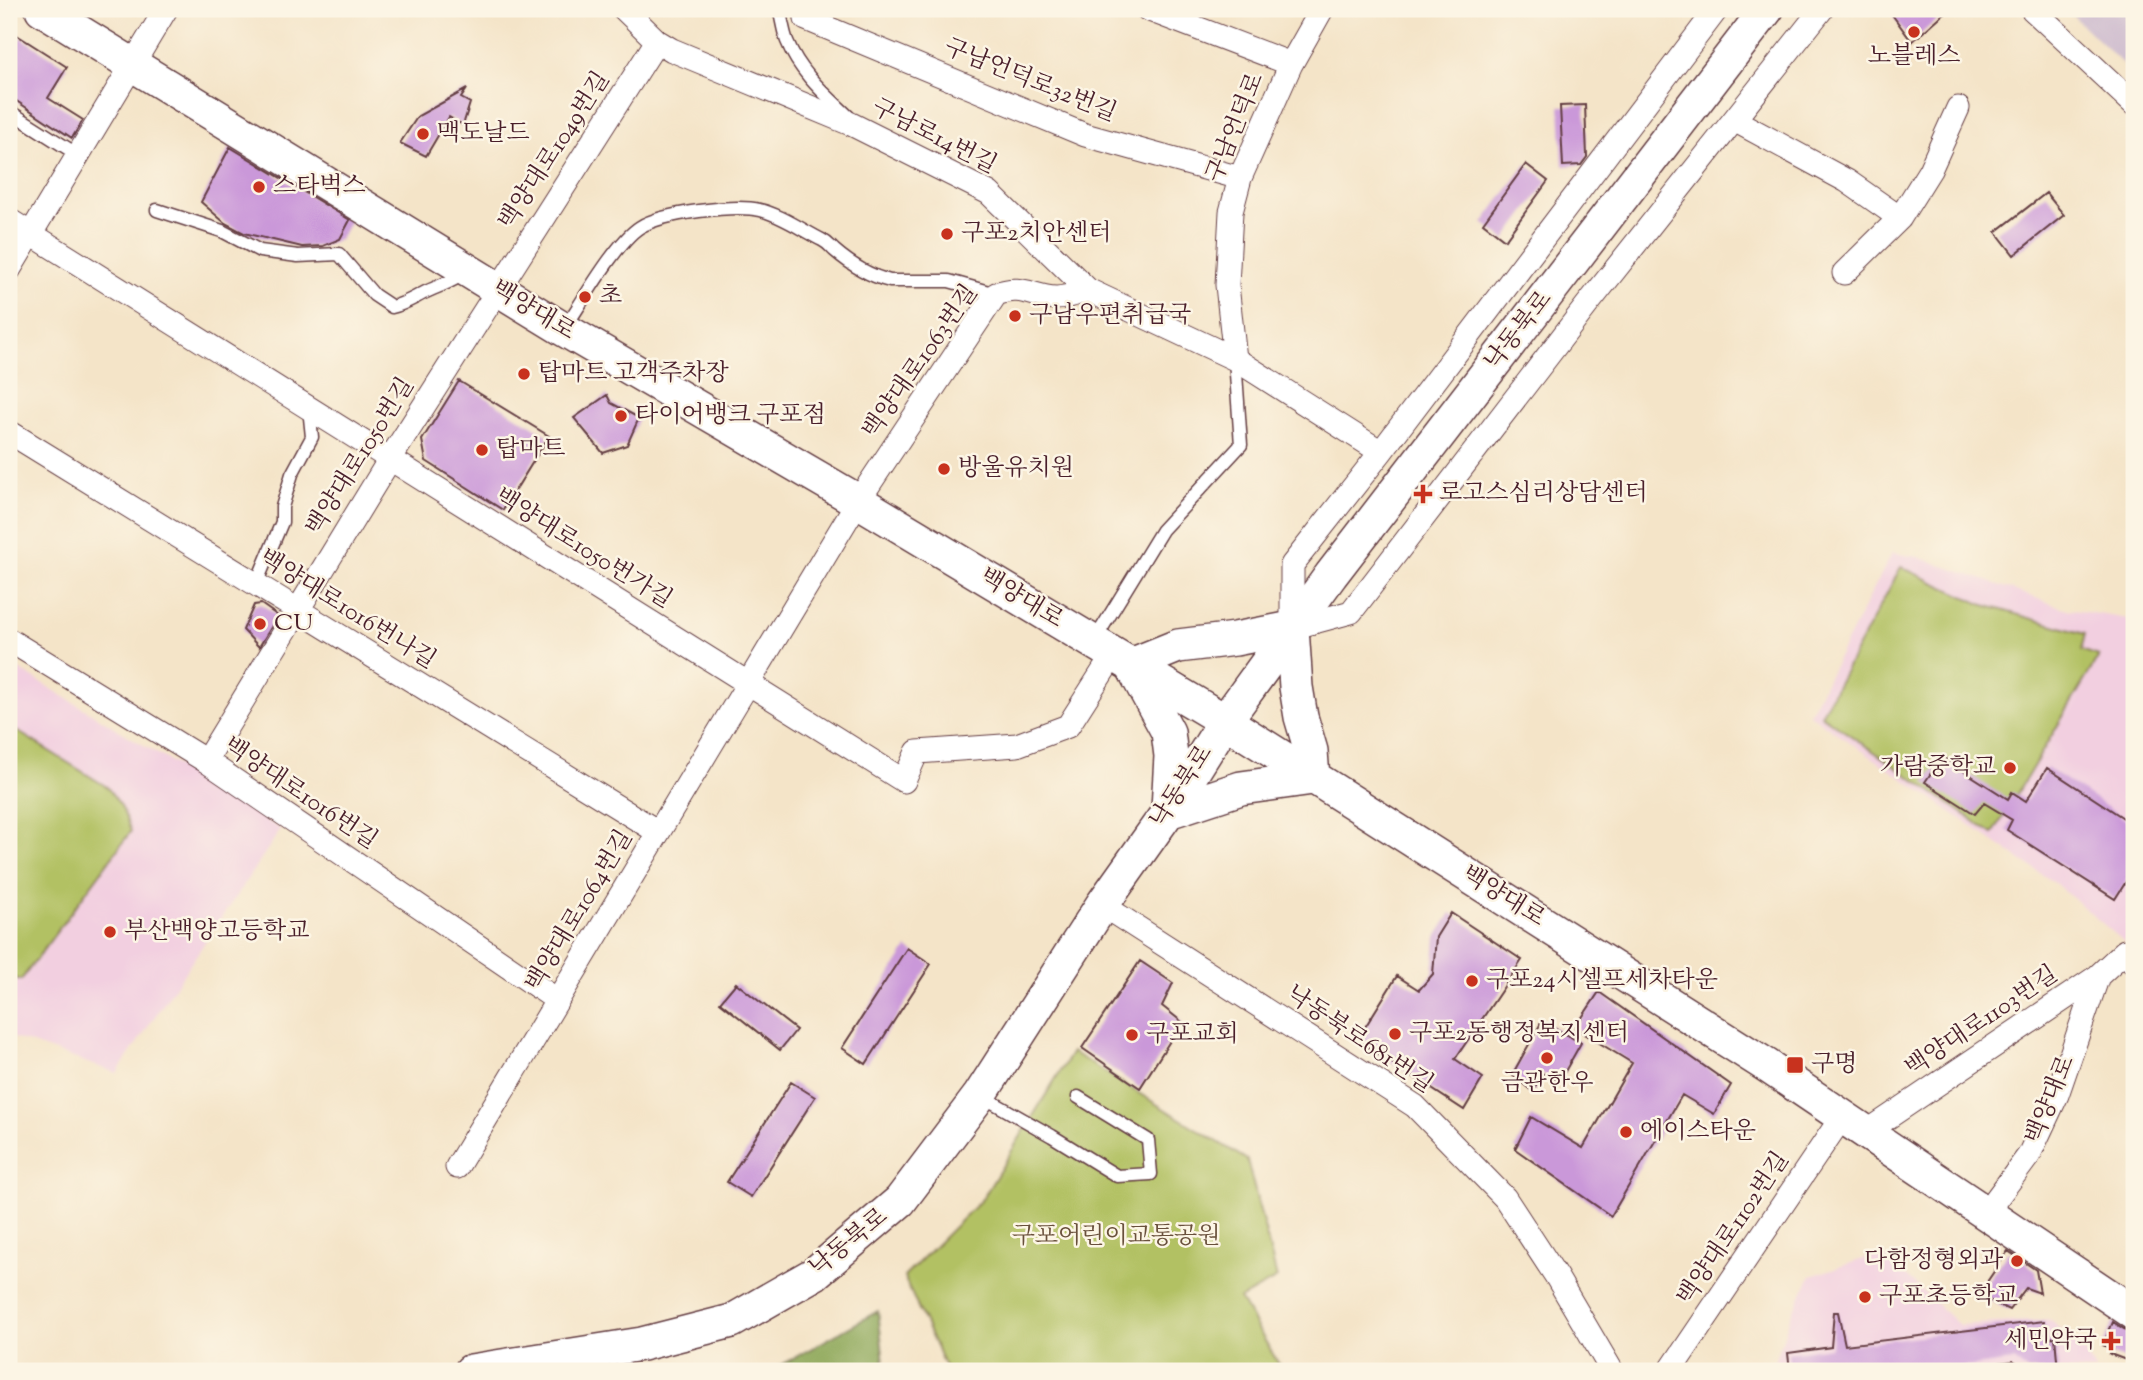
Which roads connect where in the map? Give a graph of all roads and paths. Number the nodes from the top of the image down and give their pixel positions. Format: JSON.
{"nodes":[{"id":1,"x":42,"y":9,"type":"edge"},
{"id":2,"x":166,"y":9,"type":"edge"},
{"id":3,"x":624,"y":9,"type":"edge"},
{"id":4,"x":779,"y":9,"type":"edge"},
{"id":5,"x":1147,"y":9,"type":"edge"},
{"id":6,"x":1322,"y":9,"type":"edge"},
{"id":7,"x":1717,"y":9,"type":"edge"},
{"id":8,"x":1767,"y":9,"type":"edge"},
{"id":9,"x":1822,"y":9,"type":"edge"},
{"id":10,"x":2032,"y":9,"type":"edge"},
{"id":11,"x":808,"y":14,"type":"edge"},
{"id":12,"x":786,"y":39,"type":"junction"},
{"id":13,"x":657,"y":41,"type":"junction"},
{"id":14,"x":138,"y":55,"type":"junction"},
{"id":15,"x":1292,"y":64,"type":"junction"},
{"id":16,"x":2134,"y":104,"type":"edge"},
{"id":17,"x":1958,"y":108,"type":"dead end"},
{"id":18,"x":9,"y":111,"type":"edge"},
{"id":19,"x":1734,"y":120,"type":"junction"},
{"id":20,"x":859,"y":128,"type":"junction"},
{"id":21,"x":78,"y":155,"type":"junction"},
{"id":22,"x":1240,"y":178,"type":"junction"},
{"id":23,"x":157,"y":210,"type":"dead end"},
{"id":24,"x":1900,"y":218,"type":"junction"},
{"id":25,"x":9,"y":220,"type":"edge"},
{"id":26,"x":30,"y":234,"type":"junction"},
{"id":27,"x":9,"y":270,"type":"edge"},
{"id":28,"x":467,"y":270,"type":"junction"},
{"id":29,"x":1844,"y":273,"type":"dead end"},
{"id":30,"x":498,"y":289,"type":"junction"},
{"id":31,"x":1088,"y":290,"type":"junction"},
{"id":32,"x":996,"y":294,"type":"junction"},
{"id":33,"x":563,"y":329,"type":"junction"},
{"id":34,"x":1234,"y":359,"type":"junction"},
{"id":35,"x":309,"y":408,"type":"junction"},
{"id":36,"x":9,"y":432,"type":"edge"},
{"id":37,"x":1381,"y":452,"type":"junction"},
{"id":38,"x":390,"y":459,"type":"junction"},
{"id":39,"x":858,"y":501,"type":"junction"},
{"id":40,"x":256,"y":584,"type":"junction"},
{"id":41,"x":298,"y":610,"type":"junction"},
{"id":42,"x":1293,"y":628,"type":"junction"},
{"id":43,"x":9,"y":640,"type":"edge"},
{"id":44,"x":1113,"y":654,"type":"junction"},
{"id":45,"x":748,"y":683,"type":"junction"},
{"id":46,"x":1225,"y":722,"type":"junction"},
{"id":47,"x":206,"y":761,"type":"junction"},
{"id":48,"x":1313,"y":778,"type":"junction"},
{"id":49,"x":1168,"y":812,"type":"junction"},
{"id":50,"x":658,"y":832,"type":"junction"},
{"id":51,"x":1102,"y":905,"type":"junction"},
{"id":52,"x":2130,"y":957,"type":"edge"},
{"id":53,"x":2098,"y":976,"type":"junction"},
{"id":54,"x":557,"y":1000,"type":"junction"},
{"id":55,"x":979,"y":1095,"type":"junction"},
{"id":56,"x":1078,"y":1097,"type":"dead end"},
{"id":57,"x":1853,"y":1125,"type":"junction"},
{"id":58,"x":457,"y":1167,"type":"dead end"},
{"id":59,"x":1985,"y":1214,"type":"junction"},
{"id":60,"x":2134,"y":1313,"type":"edge"},
{"id":61,"x":471,"y":1371,"type":"edge"},
{"id":62,"x":1612,"y":1371,"type":"edge"},
{"id":63,"x":1670,"y":1371,"type":"edge"}],
"edges":[{"from":1,"to":14,"type":"main road","name":"백양대로"},
{"from":2,"to":14,"type":"street"},
{"from":3,"to":13,"type":"street","name":"구남로14번길"},
{"from":4,"to":12,"type":"lane"},
{"from":5,"to":15,"type":"street"},
{"from":6,"to":15,"type":"street","name":"구남언덕로"},
{"from":7,"to":37,"type":"street"},
{"from":8,"to":42,"type":"main road","name":"낙동북로"},
{"from":9,"to":19,"type":"street"},
{"from":10,"to":16,"type":"street"},
{"from":11,"to":12,"type":"lane"},
{"from":11,"to":22,"type":"street","name":"구남언덕로32번길"},
{"from":12,"to":20,"type":"lane"},
{"from":13,"to":20,"type":"street","name":"구남로14번길"},
{"from":13,"to":30,"type":"street","name":"백양대로1049번길"},
{"from":14,"to":21,"type":"street"},
{"from":14,"to":28,"type":"main road","name":"백양대로"},
{"from":15,"to":22,"type":"street","name":"구남언덕로"},
{"from":17,"to":24,"type":"street"},
{"from":18,"to":21,"type":"lane"},
{"from":19,"to":24,"type":"street"},
{"from":19,"to":42,"type":"street"},
{"from":20,"to":31,"type":"street","name":"구남로14번길"},
{"from":21,"to":26,"type":"street"},
{"from":22,"to":34,"type":"street","name":"구남언덕로"},
{"from":23,"to":28,"type":"lane"},
{"from":24,"to":29,"type":"street"},
{"from":25,"to":26,"type":"street","name":"백양대로1050번가길"},
{"from":26,"to":27,"type":"street"},
{"from":26,"to":35,"type":"street","name":"백양대로1050번가길"},
{"from":28,"to":30,"type":"main road","name":"백양대로"},
{"from":30,"to":33,"type":"main road","name":"백양대로"},
{"from":30,"to":38,"type":"street","name":"백양대로1050번길"},
{"from":31,"to":32,"type":"street","name":"백양대로1063번길"},
{"from":31,"to":34,"type":"street","name":"구남로14번길"},
{"from":32,"to":33,"type":"lane"},
{"from":32,"to":39,"type":"street","name":"백양대로1063번길"},
{"from":33,"to":39,"type":"main road","name":"백양대로"},
{"from":34,"to":37,"type":"street","name":"구남로14번길"},
{"from":34,"to":44,"type":"lane"},
{"from":35,"to":38,"type":"street","name":"백양대로1050번가길"},
{"from":35,"to":40,"type":"lane"},
{"from":36,"to":40,"type":"street","name":"백양대로1016번나길"},
{"from":37,"to":42,"type":"street"},
{"from":38,"to":41,"type":"street","name":"백양대로1050번길"},
{"from":38,"to":45,"type":"street","name":"백양대로1050번가길"},
{"from":39,"to":44,"type":"main road","name":"백양대로"},
{"from":39,"to":45,"type":"street","name":"백양대로1064번길"},
{"from":40,"to":41,"type":"street","name":"백양대로1016번나길"},
{"from":41,"to":47,"type":"street","name":"백양대로1050번길"},
{"from":41,"to":50,"type":"street","name":"백양대로1016번나길"},
{"from":42,"to":44,"type":"main road"},
{"from":42,"to":46,"type":"main road","name":"낙동북로"},
{"from":42,"to":48,"type":"main road"},
{"from":43,"to":47,"type":"street","name":"백양대로1016번길"},
{"from":44,"to":45,"type":"street"},
{"from":44,"to":46,"type":"main road","name":"백양대로"},
{"from":44,"to":49,"type":"main road"},
{"from":45,"to":50,"type":"street","name":"백양대로1064번길"},
{"from":46,"to":48,"type":"main road","name":"백양대로"},
{"from":46,"to":49,"type":"main road","name":"낙동북로"},
{"from":47,"to":54,"type":"street","name":"백양대로1016번길"},
{"from":48,"to":49,"type":"main road"},
{"from":48,"to":57,"type":"main road","name":"백양대로"},
{"from":49,"to":51,"type":"main road","name":"낙동북로"},
{"from":50,"to":54,"type":"street","name":"백양대로1064번길"},
{"from":51,"to":55,"type":"main road","name":"낙동북로"},
{"from":51,"to":62,"type":"street","name":"낙동북로681번길"},
{"from":52,"to":53,"type":"street","name":"백양대로1103번길"},
{"from":53,"to":57,"type":"street","name":"백양대로1103번길"},
{"from":53,"to":59,"type":"street","name":"백양대로"},
{"from":54,"to":58,"type":"street","name":"백양대로1064번길"},
{"from":55,"to":56,"type":"lane"},
{"from":55,"to":61,"type":"main road","name":"낙동북로"},
{"from":57,"to":59,"type":"main road","name":"백양대로"},
{"from":57,"to":63,"type":"street","name":"백양대로1102번길"},
{"from":59,"to":60,"type":"main road","name":"백양대로"}]}
